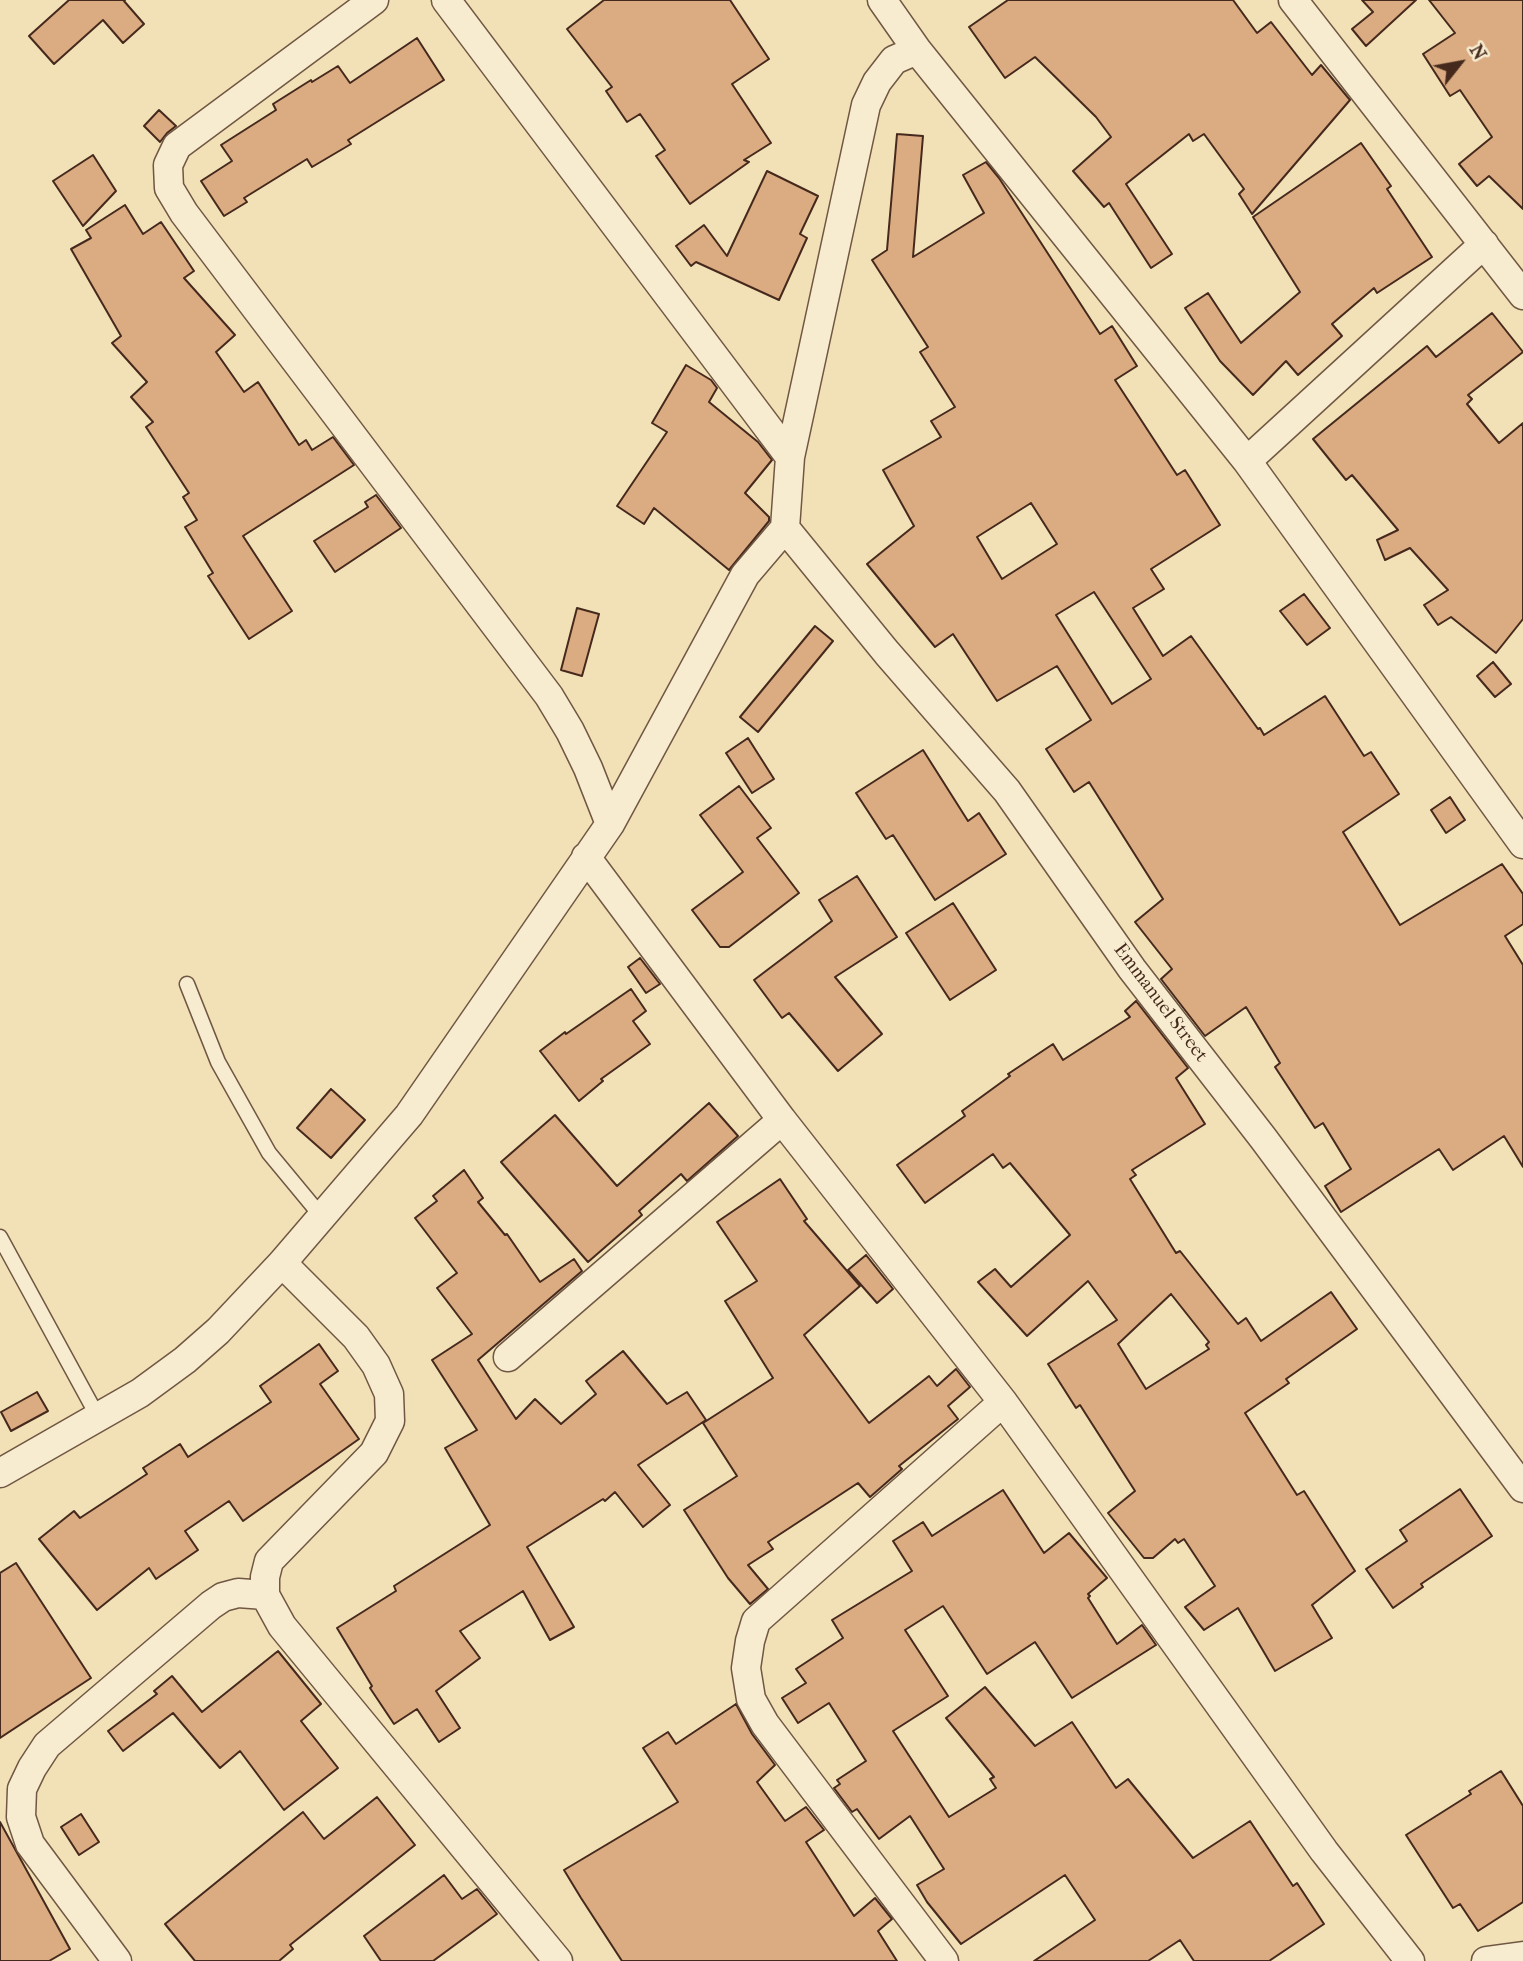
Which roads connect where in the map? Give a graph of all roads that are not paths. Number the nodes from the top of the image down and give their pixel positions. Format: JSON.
{"nodes":[{"id":1,"x":374,"y":0,"type":"edge"},
{"id":2,"x":446,"y":0,"type":"edge"},
{"id":3,"x":882,"y":0,"type":"edge"},
{"id":4,"x":1293,"y":0,"type":"edge"},
{"id":5,"x":917,"y":50,"type":"junction"},
{"id":6,"x":1484,"y":244,"type":"junction"},
{"id":7,"x":1523,"y":295,"type":"edge"},
{"id":8,"x":790,"y":457,"type":"junction"},
{"id":9,"x":1247,"y":461,"type":"junction"},
{"id":10,"x":785,"y":528,"type":"junction"},
{"id":11,"x":610,"y":824,"type":"junction"},
{"id":12,"x":1523,"y":844,"type":"edge"},
{"id":13,"x":586,"y":857,"type":"junction"},
{"id":14,"x":187,"y":984,"type":"dead end"},
{"id":15,"x":782,"y":1120,"type":"junction"},
{"id":16,"x":322,"y":1217,"type":"junction"},
{"id":17,"x":0,"y":1237,"type":"edge"},
{"id":18,"x":282,"y":1263,"type":"junction"},
{"id":19,"x":508,"y":1357,"type":"dead end"},
{"id":20,"x":1003,"y":1402,"type":"junction"},
{"id":21,"x":98,"y":1417,"type":"junction"},
{"id":22,"x":0,"y":1473,"type":"edge"},
{"id":23,"x":1520,"y":1476,"type":"edge"},
{"id":24,"x":265,"y":1595,"type":"junction"},
{"id":25,"x":1523,"y":1956,"type":"edge"},
{"id":26,"x":117,"y":1961,"type":"edge"},
{"id":27,"x":558,"y":1961,"type":"edge"},
{"id":28,"x":944,"y":1961,"type":"edge"},
{"id":29,"x":1410,"y":1961,"type":"edge"},
{"id":30,"x":1486,"y":1961,"type":"edge"}],
"edges":[{"from":1,"to":11,"type":"street"},
{"from":2,"to":8,"type":"street"},
{"from":3,"to":5,"type":"street"},
{"from":4,"to":6,"type":"street"},
{"from":5,"to":8,"type":"street"},
{"from":5,"to":9,"type":"street"},
{"from":6,"to":7,"type":"street"},
{"from":6,"to":9,"type":"street"},
{"from":8,"to":10,"type":"street"},
{"from":9,"to":12,"type":"street"},
{"from":10,"to":11,"type":"street"},
{"from":10,"to":23,"type":"street","name":"Emmanuel Street"},
{"from":11,"to":13,"type":"street"},
{"from":13,"to":15,"type":"street"},
{"from":13,"to":16,"type":"street"},
{"from":14,"to":16,"type":"lane"},
{"from":15,"to":19,"type":"street"},
{"from":15,"to":20,"type":"street"},
{"from":16,"to":18,"type":"street"},
{"from":17,"to":21,"type":"lane"},
{"from":18,"to":21,"type":"street"},
{"from":18,"to":24,"type":"street"},
{"from":20,"to":28,"type":"street"},
{"from":20,"to":29,"type":"street"},
{"from":21,"to":22,"type":"street"},
{"from":24,"to":26,"type":"street"},
{"from":24,"to":27,"type":"street"},
{"from":25,"to":30,"type":"street"}]}
